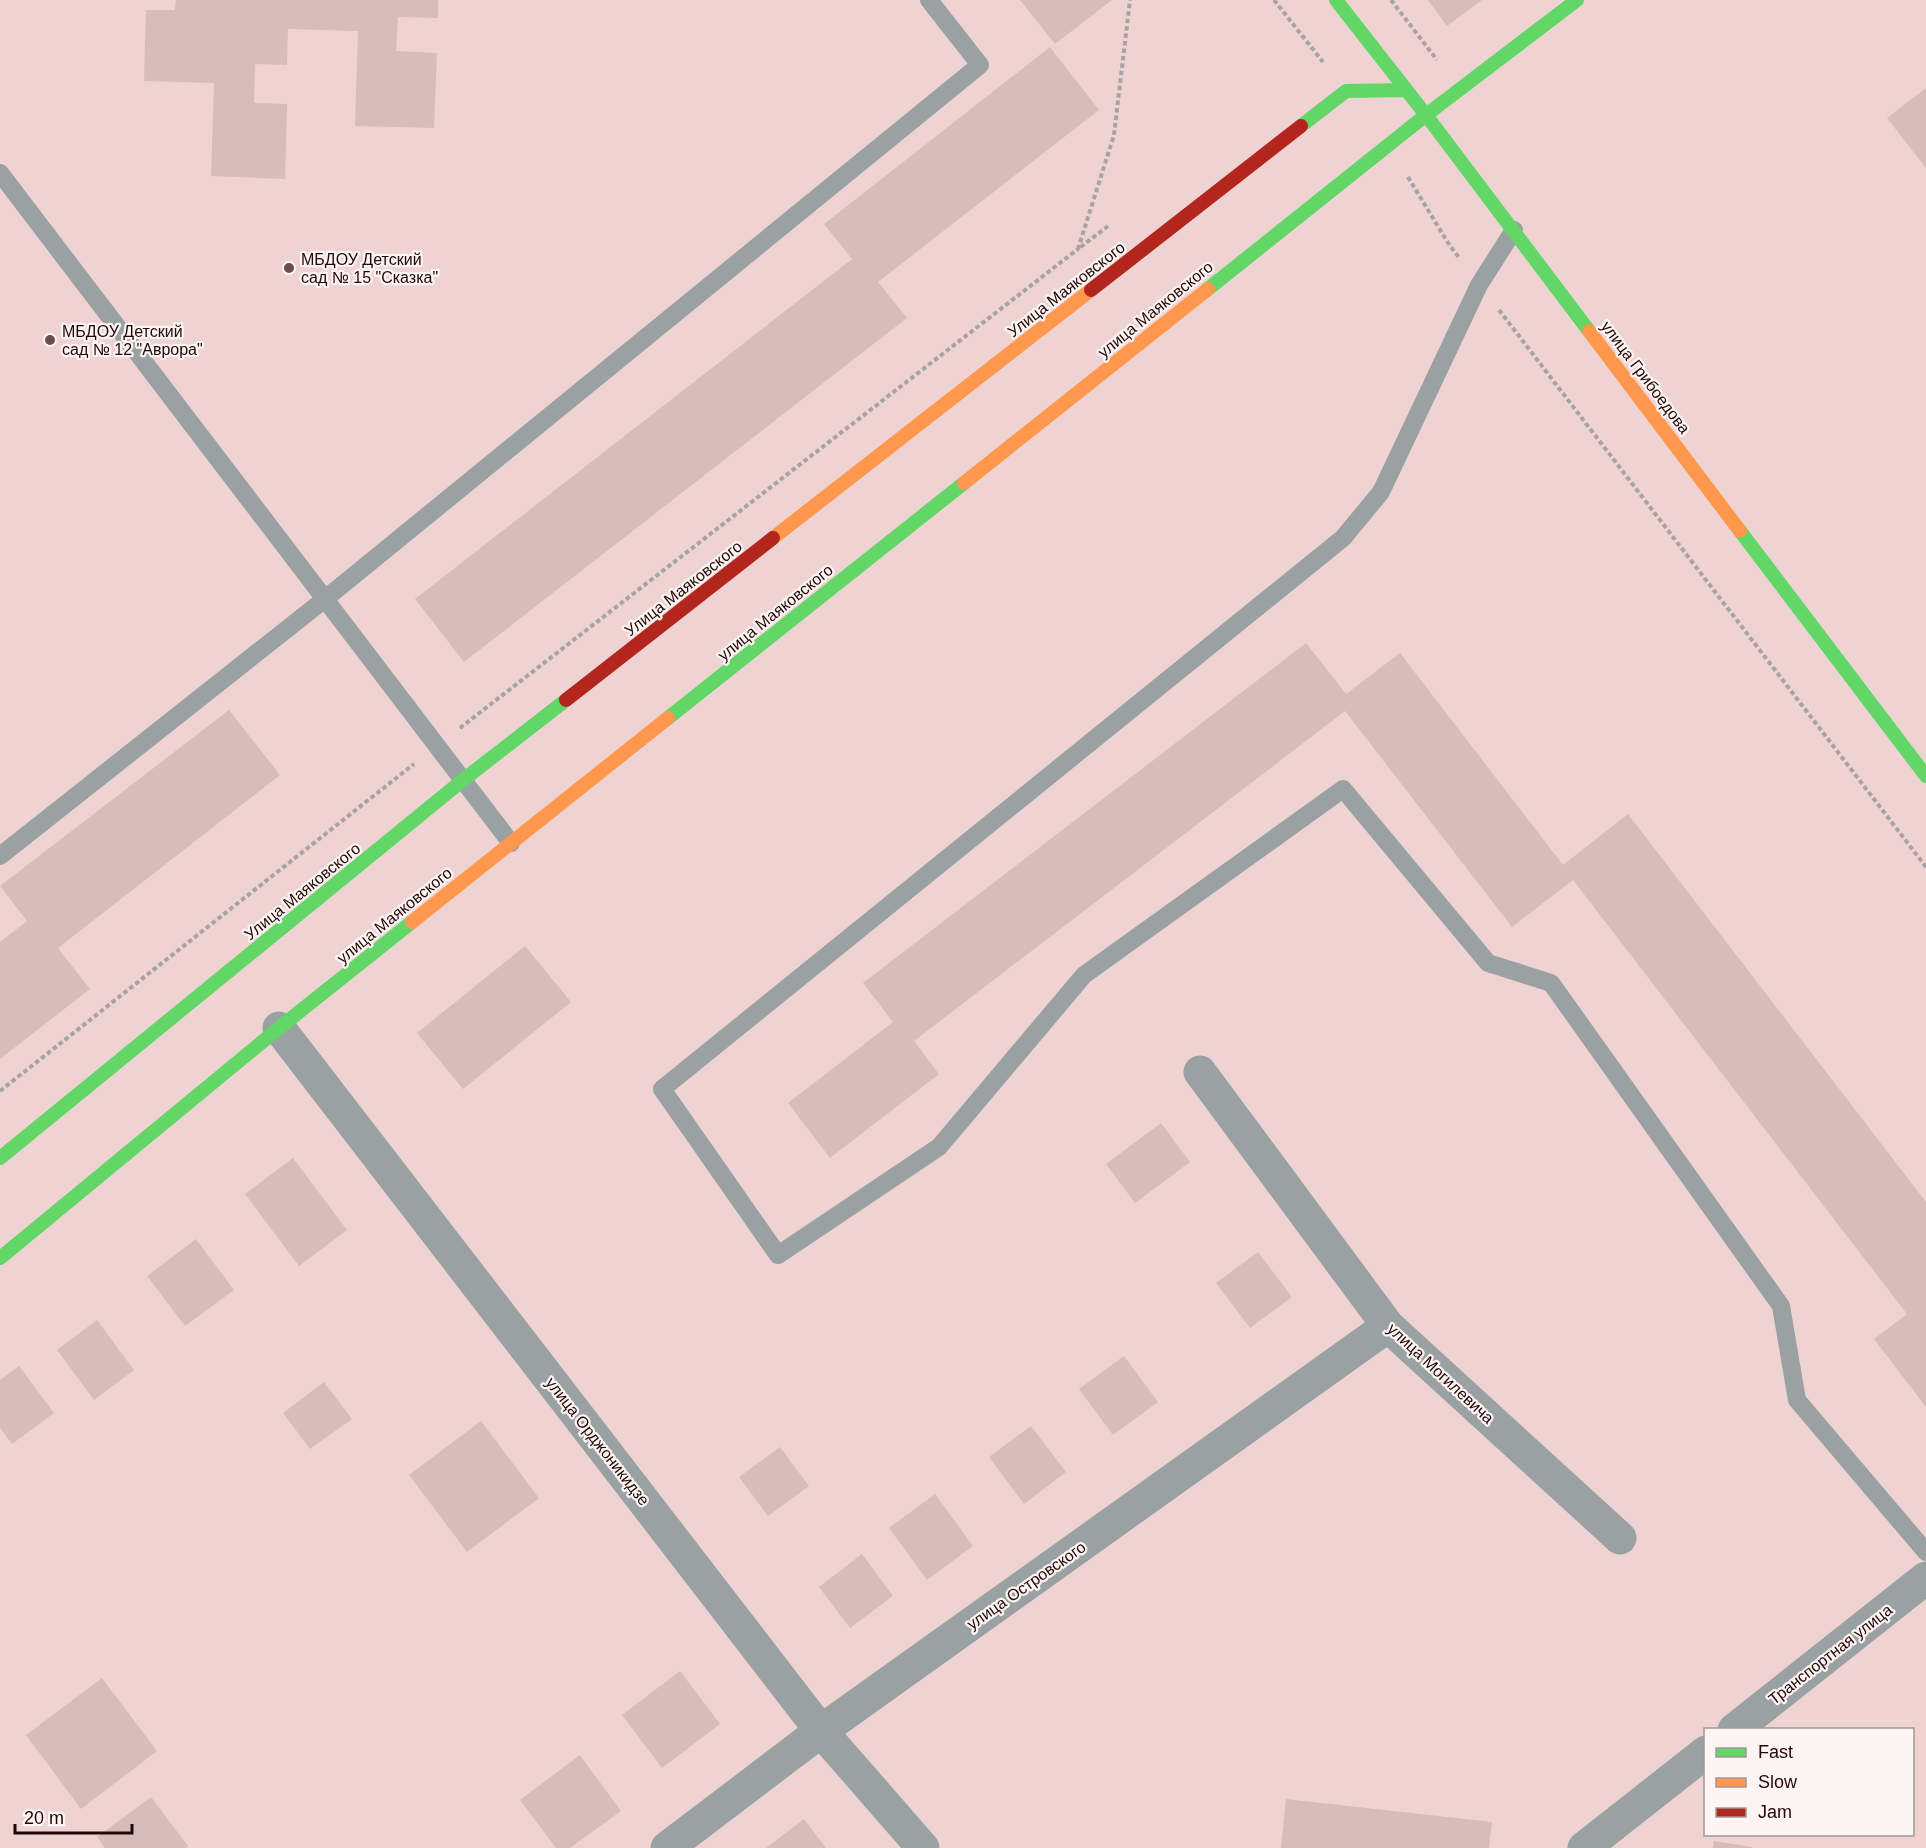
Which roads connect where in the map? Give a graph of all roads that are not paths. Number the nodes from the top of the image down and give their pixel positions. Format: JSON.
{"nodes":[{"id":1,"x":929,"y":0,"type":"edge"},
{"id":2,"x":1336,"y":0,"type":"edge"},
{"id":3,"x":1577,"y":0,"type":"edge"},
{"id":4,"x":1406,"y":90,"type":"junction"},
{"id":5,"x":1426,"y":114,"type":"junction"},
{"id":6,"x":0,"y":173,"type":"edge"},
{"id":7,"x":1514,"y":230,"type":"junction"},
{"id":8,"x":325,"y":599,"type":"junction"},
{"id":9,"x":1926,"y":776,"type":"edge"},
{"id":10,"x":463,"y":780,"type":"junction"},
{"id":11,"x":511,"y":843,"type":"junction"},
{"id":12,"x":0,"y":856,"type":"edge"},
{"id":13,"x":279,"y":1028,"type":"junction"},
{"id":14,"x":1200,"y":1072,"type":"dead end"},
{"id":15,"x":0,"y":1158,"type":"edge"},
{"id":16,"x":0,"y":1258,"type":"edge"},
{"id":17,"x":1388,"y":1326,"type":"junction"},
{"id":18,"x":1620,"y":1538,"type":"dead end"},
{"id":19,"x":1926,"y":1552,"type":"edge"},
{"id":20,"x":1926,"y":1578,"type":"edge"},
{"id":21,"x":1737,"y":1728,"type":"edge"},
{"id":22,"x":821,"y":1731,"type":"junction"},
{"id":23,"x":1704,"y":1754,"type":"edge"},
{"id":24,"x":667,"y":1848,"type":"edge"},
{"id":25,"x":923,"y":1848,"type":"edge"},
{"id":26,"x":1584,"y":1848,"type":"edge"}],
"edges":[{"from":1,"to":8,"type":"lane"},
{"from":2,"to":4,"type":"street","name":"улица Грибоедова"},
{"from":3,"to":5,"type":"street","name":"улица Маяковского"},
{"from":4,"to":5,"type":"street","name":"улица Грибоедова"},
{"from":4,"to":10,"type":"street","name":"Улица Маяковского"},
{"from":5,"to":7,"type":"street","name":"улица Грибоедова"},
{"from":5,"to":11,"type":"street","name":"улица Маяковского"},
{"from":6,"to":8,"type":"lane"},
{"from":7,"to":9,"type":"street","name":"улица Грибоедова"},
{"from":7,"to":19,"type":"lane"},
{"from":8,"to":10,"type":"lane"},
{"from":8,"to":12,"type":"lane"},
{"from":10,"to":11,"type":"lane"},
{"from":10,"to":15,"type":"street","name":"Улица Маяковского"},
{"from":11,"to":13,"type":"street","name":"улица Маяковского"},
{"from":13,"to":16,"type":"street","name":"улица Маяковского"},
{"from":13,"to":22,"type":"street","name":"улица Орджоникидзе"},
{"from":14,"to":17,"type":"street","name":"улица Могилевича"},
{"from":17,"to":18,"type":"street","name":"улица Могилевича"},
{"from":17,"to":22,"type":"street","name":"улица Островского"},
{"from":20,"to":21,"type":"street","name":"Транспортная улица"},
{"from":22,"to":24,"type":"street","name":"улица Островского"},
{"from":22,"to":25,"type":"street","name":"улица Орджоникидзе"},
{"from":23,"to":26,"type":"street"}]}
